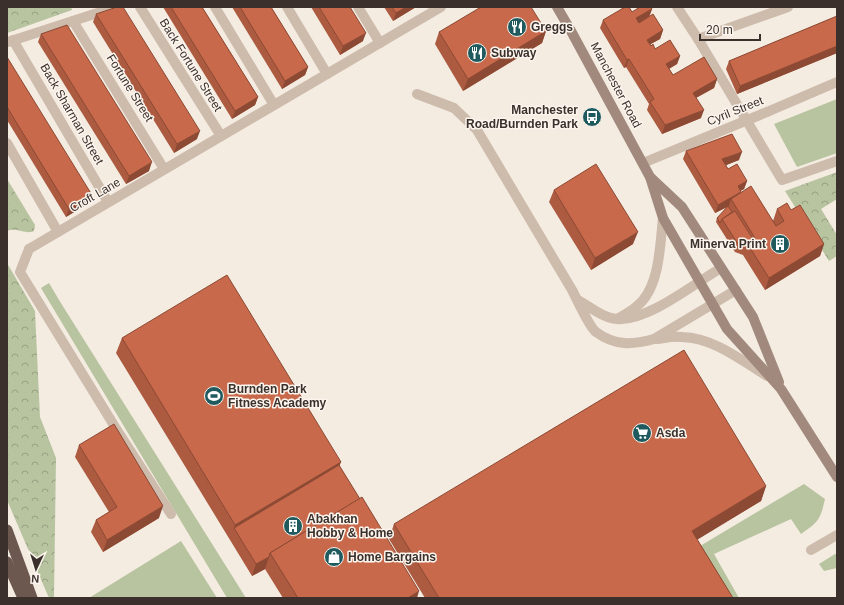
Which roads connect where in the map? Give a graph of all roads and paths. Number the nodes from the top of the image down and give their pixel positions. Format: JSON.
{"nodes":[{"id":1,"x":116,"y":7,"type":"edge"},
{"id":2,"x":140,"y":7,"type":"edge"},
{"id":3,"x":214,"y":7,"type":"edge"},
{"id":4,"x":287,"y":7,"type":"edge"},
{"id":5,"x":358,"y":7,"type":"edge"},
{"id":6,"x":441,"y":7,"type":"edge"},
{"id":7,"x":557,"y":7,"type":"edge"},
{"id":8,"x":677,"y":7,"type":"edge"},
{"id":9,"x":788,"y":7,"type":"edge"},
{"id":10,"x":73,"y":21,"type":"junction"},
{"id":11,"x":698,"y":39,"type":"junction"},
{"id":12,"x":10,"y":41,"type":"edge"},
{"id":13,"x":380,"y":43,"type":"junction"},
{"id":14,"x":327,"y":74,"type":"junction"},
{"id":15,"x":837,"y":82,"type":"edge"},
{"id":16,"x":417,"y":94,"type":"dead end"},
{"id":17,"x":274,"y":105,"type":"junction"},
{"id":18,"x":746,"y":120,"type":"junction"},
{"id":19,"x":221,"y":136,"type":"junction"},
{"id":20,"x":7,"y":143,"type":"edge"},
{"id":21,"x":837,"y":161,"type":"edge"},
{"id":22,"x":643,"y":163,"type":"junction"},
{"id":23,"x":164,"y":169,"type":"junction"},
{"id":24,"x":650,"y":177,"type":"junction"},
{"id":25,"x":108,"y":202,"type":"junction"},
{"id":26,"x":663,"y":218,"type":"junction"},
{"id":27,"x":58,"y":232,"type":"junction"},
{"id":28,"x":721,"y":268,"type":"junction"},
{"id":29,"x":700,"y":281,"type":"junction"},
{"id":30,"x":736,"y":290,"type":"junction"},
{"id":31,"x":577,"y":299,"type":"junction"},
{"id":32,"x":713,"y":304,"type":"junction"},
{"id":33,"x":617,"y":319,"type":"junction"},
{"id":34,"x":654,"y":339,"type":"junction"},
{"id":35,"x":772,"y":379,"type":"junction"},
{"id":36,"x":781,"y":389,"type":"junction"},
{"id":37,"x":837,"y":477,"type":"edge"},
{"id":38,"x":171,"y":514,"type":"dead end"},
{"id":39,"x":7,"y":530,"type":"edge"},
{"id":40,"x":837,"y":534,"type":"edge"},
{"id":41,"x":810,"y":550,"type":"dead end"},
{"id":42,"x":7,"y":562,"type":"edge"},
{"id":43,"x":23,"y":598,"type":"edge"},
{"id":44,"x":32,"y":598,"type":"edge"}],
"edges":[{"from":1,"to":10,"type":"street"},
{"from":2,"to":19,"type":"street","name":"Back Fortune Street"},
{"from":3,"to":17,"type":"street"},
{"from":4,"to":14,"type":"street"},
{"from":5,"to":13,"type":"street"},
{"from":6,"to":13,"type":"street","name":"Croft Lane"},
{"from":7,"to":22,"type":"main road","name":"Manchester Road"},
{"from":8,"to":11,"type":"street"},
{"from":9,"to":11,"type":"street"},
{"from":10,"to":12,"type":"street"},
{"from":10,"to":23,"type":"street","name":"Fortune Street"},
{"from":11,"to":18,"type":"street"},
{"from":12,"to":25,"type":"street","name":"Back Sharman Street"},
{"from":13,"to":14,"type":"street","name":"Croft Lane"},
{"from":14,"to":17,"type":"street","name":"Croft Lane"},
{"from":15,"to":18,"type":"street","name":"Cyril Street"},
{"from":16,"to":31,"type":"street"},
{"from":17,"to":19,"type":"street","name":"Croft Lane"},
{"from":18,"to":21,"type":"street"},
{"from":18,"to":22,"type":"street","name":"Cyril Street"},
{"from":19,"to":23,"type":"street","name":"Croft Lane"},
{"from":20,"to":27,"type":"street"},
{"from":22,"to":24,"type":"main road","name":"Manchester Road"},
{"from":23,"to":25,"type":"street","name":"Croft Lane"},
{"from":24,"to":26,"type":"main road","name":"Manchester Road"},
{"from":24,"to":28,"type":"main road","name":"Manchester Road"},
{"from":25,"to":27,"type":"street","name":"Croft Lane"},
{"from":26,"to":29,"type":"main road","name":"Manchester Road"},
{"from":26,"to":33,"type":"street"},
{"from":27,"to":38,"type":"street","name":"Croft Lane"},
{"from":28,"to":29,"type":"street"},
{"from":28,"to":30,"type":"main road","name":"Manchester Road"},
{"from":29,"to":32,"type":"main road","name":"Manchester Road"},
{"from":29,"to":33,"type":"street"},
{"from":30,"to":32,"type":"street"},
{"from":30,"to":36,"type":"main road","name":"Manchester Road"},
{"from":31,"to":33,"type":"street"},
{"from":31,"to":34,"type":"street"},
{"from":32,"to":34,"type":"street"},
{"from":32,"to":35,"type":"main road","name":"Manchester Road"},
{"from":34,"to":35,"type":"street"},
{"from":35,"to":36,"type":"main road","name":"Manchester Road"},
{"from":36,"to":37,"type":"main road","name":"Manchester Road"},
{"from":39,"to":44,"type":"highway"},
{"from":40,"to":41,"type":"street"},
{"from":42,"to":43,"type":"highway"}]}
